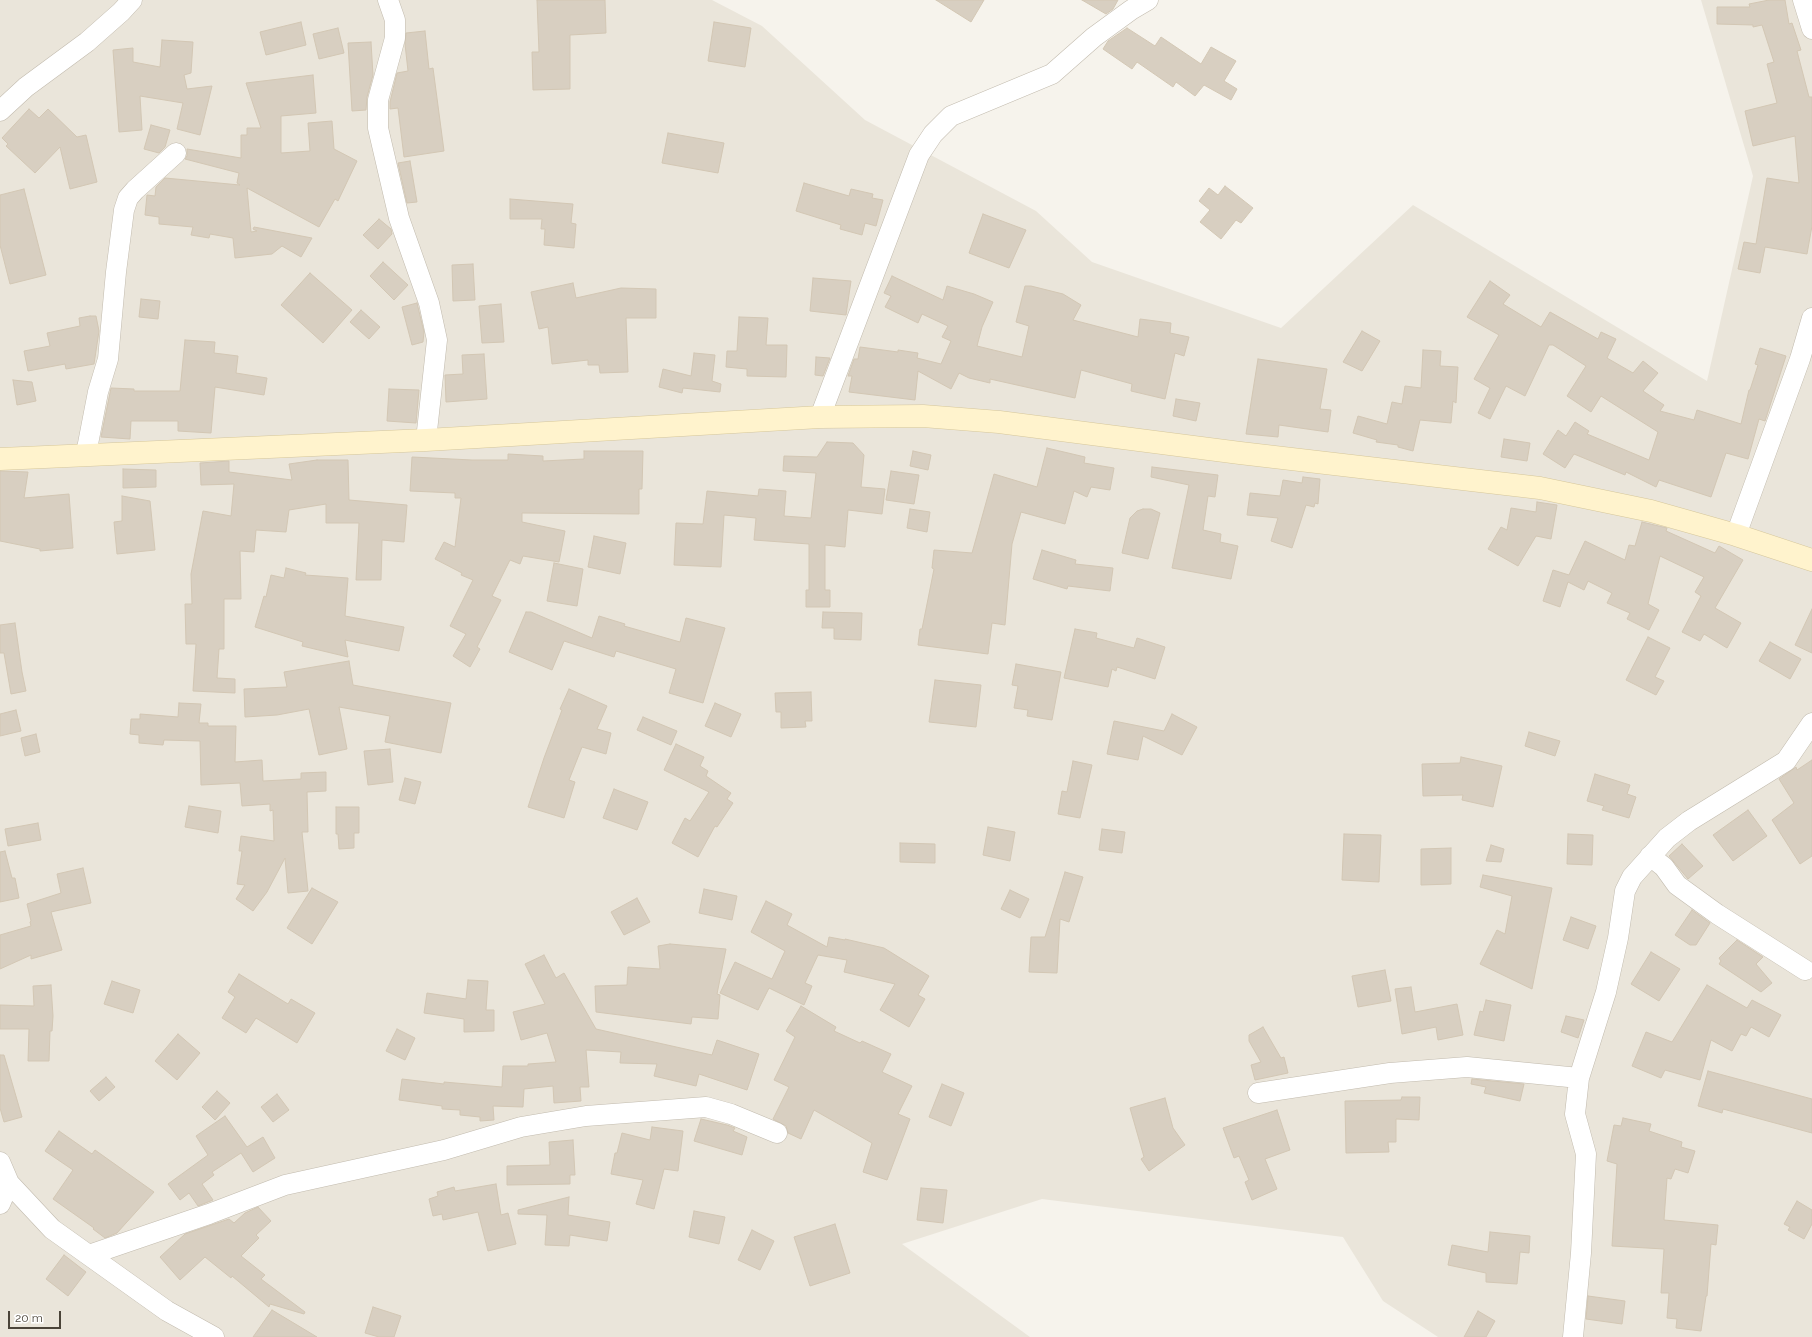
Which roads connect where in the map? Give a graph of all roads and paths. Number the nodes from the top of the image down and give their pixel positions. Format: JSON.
{"nodes":[{"id":1,"x":132,"y":0,"type":"edge"},
{"id":2,"x":388,"y":0,"type":"edge"},
{"id":3,"x":1148,"y":0,"type":"edge"},
{"id":4,"x":1803,"y":0,"type":"edge"},
{"id":5,"x":1812,"y":29,"type":"edge"},
{"id":6,"x":0,"y":110,"type":"edge"},
{"id":7,"x":176,"y":153,"type":"dead end"},
{"id":8,"x":1812,"y":318,"type":"edge"},
{"id":9,"x":820,"y":417,"type":"junction"},
{"id":10,"x":426,"y":440,"type":"junction"},
{"id":11,"x":86,"y":454,"type":"junction"},
{"id":12,"x":0,"y":459,"type":"edge"},
{"id":13,"x":1736,"y":535,"type":"junction"},
{"id":14,"x":1812,"y":560,"type":"edge"},
{"id":15,"x":1812,"y":723,"type":"edge"},
{"id":16,"x":1650,"y":856,"type":"junction"},
{"id":17,"x":1805,"y":970,"type":"dead end"},
{"id":18,"x":1579,"y":1078,"type":"junction"},
{"id":19,"x":1258,"y":1093,"type":"dead end"},
{"id":20,"x":777,"y":1133,"type":"dead end"},
{"id":21,"x":0,"y":1162,"type":"edge"},
{"id":22,"x":9,"y":1183,"type":"junction"},
{"id":23,"x":0,"y":1204,"type":"edge"},
{"id":24,"x":89,"y":1254,"type":"junction"},
{"id":25,"x":214,"y":1337,"type":"edge"},
{"id":26,"x":1572,"y":1337,"type":"edge"}],
"edges":[{"from":1,"to":6,"type":"street"},
{"from":2,"to":10,"type":"street"},
{"from":3,"to":9,"type":"street"},
{"from":4,"to":5,"type":"street"},
{"from":7,"to":11,"type":"street"},
{"from":8,"to":13,"type":"street"},
{"from":9,"to":10,"type":"main road"},
{"from":9,"to":13,"type":"main road"},
{"from":10,"to":11,"type":"main road"},
{"from":11,"to":12,"type":"main road"},
{"from":13,"to":14,"type":"main road"},
{"from":15,"to":16,"type":"street"},
{"from":16,"to":17,"type":"street"},
{"from":16,"to":18,"type":"street"},
{"from":18,"to":19,"type":"street"},
{"from":18,"to":26,"type":"street"},
{"from":20,"to":24,"type":"street"},
{"from":21,"to":22,"type":"street"},
{"from":22,"to":23,"type":"street"},
{"from":22,"to":24,"type":"street"},
{"from":24,"to":25,"type":"street"}]}
